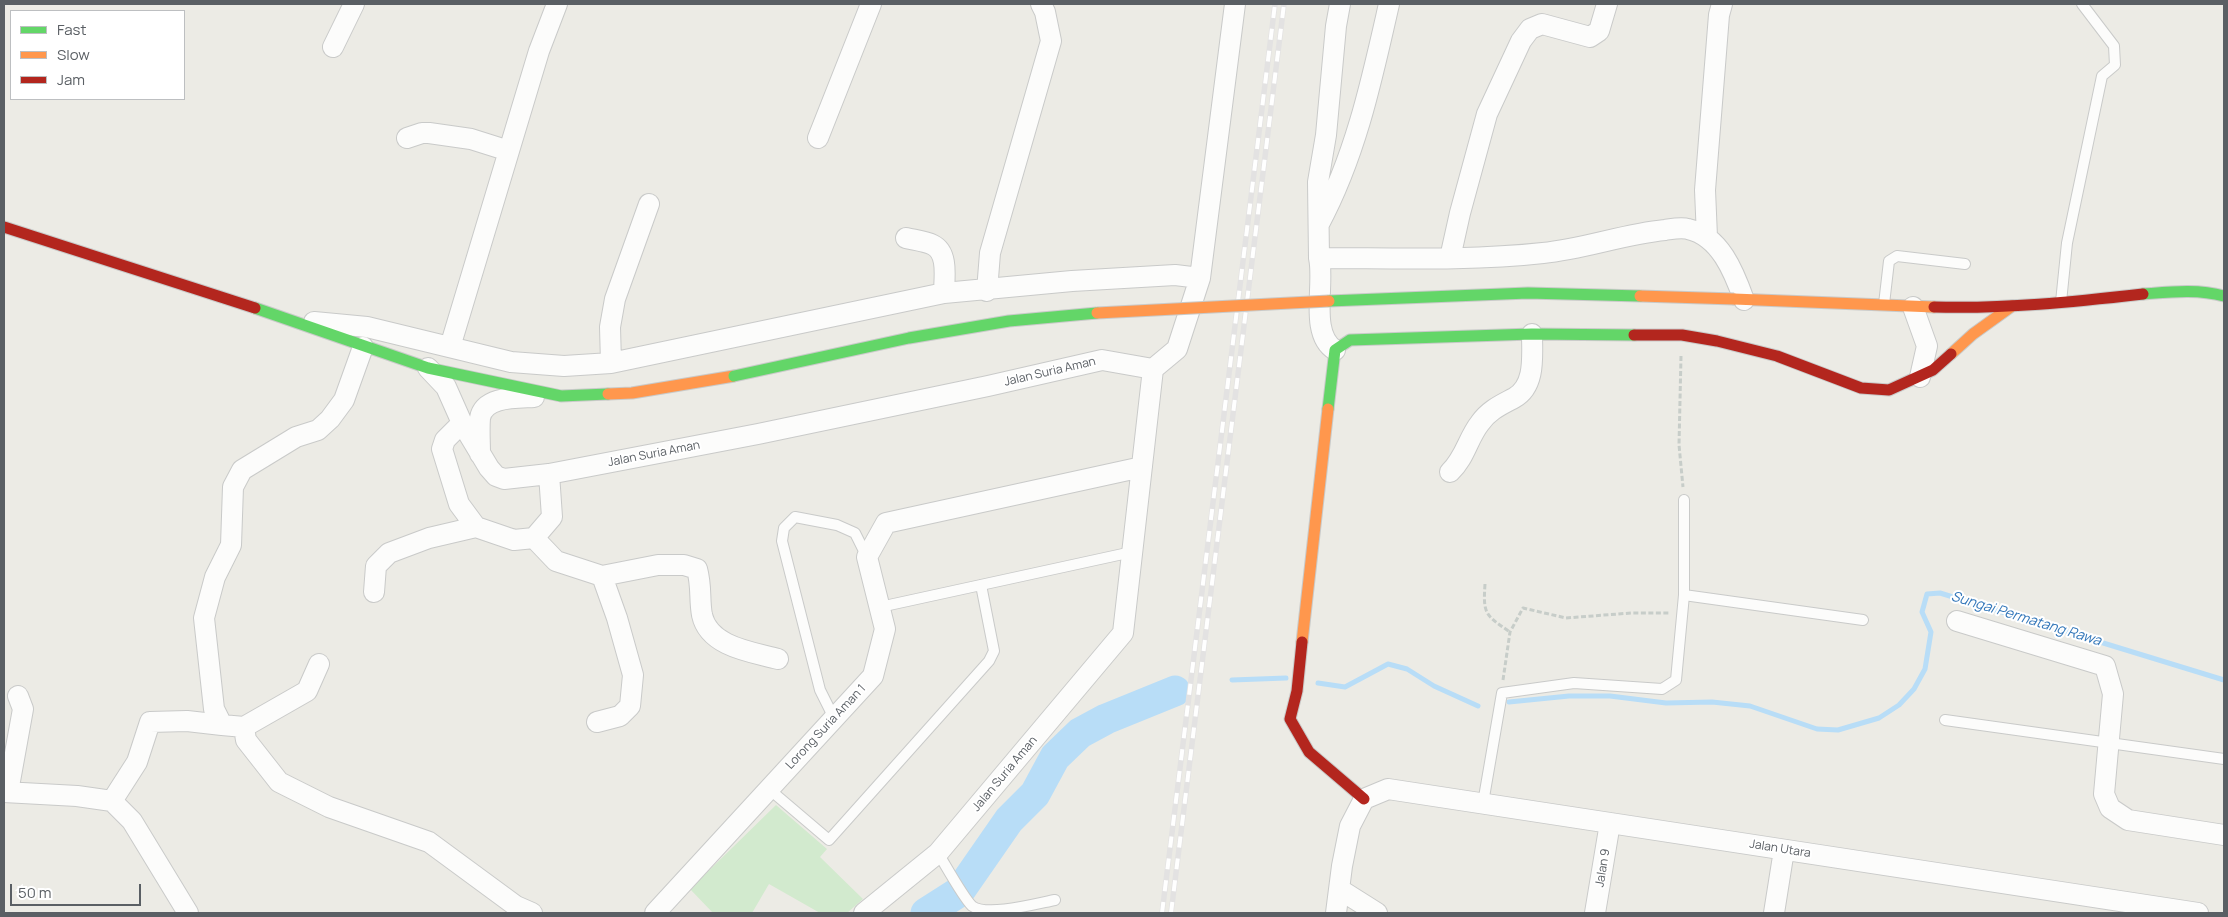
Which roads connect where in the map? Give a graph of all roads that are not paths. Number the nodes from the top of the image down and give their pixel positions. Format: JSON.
{"nodes":[{"id":1,"x":354,"y":4,"type":"edge"},
{"id":2,"x":557,"y":4,"type":"edge"},
{"id":3,"x":871,"y":4,"type":"edge"},
{"id":4,"x":1041,"y":4,"type":"edge"},
{"id":5,"x":1235,"y":4,"type":"edge"},
{"id":6,"x":1340,"y":4,"type":"edge"},
{"id":7,"x":1389,"y":4,"type":"edge"},
{"id":8,"x":1607,"y":4,"type":"edge"},
{"id":9,"x":1722,"y":4,"type":"edge"},
{"id":10,"x":2082,"y":4,"type":"edge"},
{"id":11,"x":333,"y":47,"type":"dead end"},
{"id":12,"x":407,"y":138,"type":"dead end"},
{"id":13,"x":818,"y":138,"type":"dead end"},
{"id":14,"x":508,"y":151,"type":"junction"},
{"id":15,"x":649,"y":204,"type":"dead end"},
{"id":16,"x":1319,"y":224,"type":"junction"},
{"id":17,"x":4,"y":228,"type":"edge"},
{"id":18,"x":1707,"y":237,"type":"junction"},
{"id":19,"x":906,"y":238,"type":"dead end"},
{"id":20,"x":1319,"y":258,"type":"junction"},
{"id":21,"x":1450,"y":258,"type":"junction"},
{"id":22,"x":1965,"y":264,"type":"dead end"},
{"id":23,"x":1200,"y":278,"type":"junction"},
{"id":24,"x":987,"y":290,"type":"junction"},
{"id":25,"x":944,"y":294,"type":"junction"},
{"id":26,"x":2224,"y":296,"type":"edge"},
{"id":27,"x":1739,"y":299,"type":"junction"},
{"id":28,"x":2061,"y":303,"type":"junction"},
{"id":29,"x":1884,"y":305,"type":"junction"},
{"id":30,"x":2012,"y":306,"type":"junction"},
{"id":31,"x":1913,"y":308,"type":"junction"},
{"id":32,"x":294,"y":321,"type":"junction"},
{"id":33,"x":1532,"y":334,"type":"junction"},
{"id":34,"x":363,"y":347,"type":"junction"},
{"id":35,"x":450,"y":347,"type":"junction"},
{"id":36,"x":1334,"y":350,"type":"junction"},
{"id":37,"x":611,"y":362,"type":"junction"},
{"id":38,"x":428,"y":368,"type":"junction"},
{"id":39,"x":1153,"y":369,"type":"junction"},
{"id":40,"x":1920,"y":377,"type":"junction"},
{"id":41,"x":561,"y":396,"type":"junction"},
{"id":42,"x":462,"y":423,"type":"junction"},
{"id":43,"x":480,"y":454,"type":"junction"},
{"id":44,"x":1142,"y":468,"type":"junction"},
{"id":45,"x":1450,"y":472,"type":"dead end"},
{"id":46,"x":549,"y":474,"type":"junction"},
{"id":47,"x":1684,"y":500,"type":"road end"},
{"id":48,"x":476,"y":527,"type":"junction"},
{"id":49,"x":534,"y":538,"type":"junction"},
{"id":50,"x":1132,"y":552,"type":"junction"},
{"id":51,"x":867,"y":557,"type":"junction"},
{"id":52,"x":602,"y":576,"type":"junction"},
{"id":53,"x":981,"y":585,"type":"junction"},
{"id":54,"x":374,"y":592,"type":"dead end"},
{"id":55,"x":1684,"y":595,"type":"junction"},
{"id":56,"x":880,"y":607,"type":"junction"},
{"id":57,"x":1863,"y":620,"type":"dead end"},
{"id":58,"x":1957,"y":621,"type":"dead end"},
{"id":59,"x":778,"y":659,"type":"dead end"},
{"id":60,"x":319,"y":664,"type":"dead end"},
{"id":61,"x":18,"y":696,"type":"dead end"},
{"id":62,"x":834,"y":718,"type":"junction"},
{"id":63,"x":1945,"y":720,"type":"dead end"},
{"id":64,"x":597,"y":722,"type":"dead end"},
{"id":65,"x":222,"y":725,"type":"junction"},
{"id":66,"x":244,"y":726,"type":"junction"},
{"id":67,"x":2109,"y":742,"type":"junction"},
{"id":68,"x":2224,"y":759,"type":"edge"},
{"id":69,"x":769,"y":789,"type":"junction"},
{"id":70,"x":6,"y":792,"type":"edge"},
{"id":71,"x":1364,"y":798,"type":"junction"},
{"id":72,"x":112,"y":800,"type":"junction"},
{"id":73,"x":1483,"y":804,"type":"junction"},
{"id":74,"x":1610,"y":823,"type":"junction"},
{"id":75,"x":2224,"y":836,"type":"edge"},
{"id":76,"x":1784,"y":850,"type":"junction"},
{"id":77,"x":938,"y":853,"type":"junction"},
{"id":78,"x":1339,"y":888,"type":"junction"},
{"id":79,"x":1055,"y":900,"type":"dead end"},
{"id":80,"x":188,"y":913,"type":"edge"},
{"id":81,"x":532,"y":913,"type":"edge"},
{"id":82,"x":655,"y":913,"type":"edge"},
{"id":83,"x":864,"y":913,"type":"edge"},
{"id":84,"x":1336,"y":913,"type":"edge"},
{"id":85,"x":1377,"y":913,"type":"edge"},
{"id":86,"x":1595,"y":913,"type":"edge"},
{"id":87,"x":1774,"y":913,"type":"edge"},
{"id":88,"x":2198,"y":913,"type":"edge"}],
"edges":[{"from":1,"to":11,"type":"street"},
{"from":2,"to":14,"type":"street"},
{"from":3,"to":13,"type":"street"},
{"from":4,"to":24,"type":"street"},
{"from":5,"to":23,"type":"street"},
{"from":6,"to":16,"type":"street"},
{"from":7,"to":16,"type":"street"},
{"from":8,"to":21,"type":"street"},
{"from":9,"to":18,"type":"street"},
{"from":10,"to":28,"type":"lane"},
{"from":12,"to":14,"type":"street"},
{"from":14,"to":35,"type":"street"},
{"from":15,"to":37,"type":"street"},
{"from":16,"to":20,"type":"street"},
{"from":17,"to":32,"type":"street"},
{"from":18,"to":21,"type":"street"},
{"from":18,"to":27,"type":"street"},
{"from":19,"to":25,"type":"street"},
{"from":20,"to":21,"type":"street"},
{"from":20,"to":36,"type":"street"},
{"from":22,"to":29,"type":"lane"},
{"from":23,"to":24,"type":"street"},
{"from":23,"to":39,"type":"street"},
{"from":24,"to":25,"type":"street"},
{"from":25,"to":37,"type":"street"},
{"from":26,"to":28,"type":"street"},
{"from":27,"to":29,"type":"street"},
{"from":27,"to":41,"type":"street","bridge":true},
{"from":28,"to":30,"type":"street"},
{"from":29,"to":31,"type":"street"},
{"from":30,"to":31,"type":"street"},
{"from":30,"to":40,"type":"street"},
{"from":31,"to":40,"type":"street"},
{"from":32,"to":34,"type":"street"},
{"from":32,"to":35,"type":"street"},
{"from":33,"to":36,"type":"street"},
{"from":33,"to":40,"type":"street"},
{"from":33,"to":45,"type":"street"},
{"from":34,"to":38,"type":"street"},
{"from":34,"to":65,"type":"street"},
{"from":35,"to":37,"type":"street"},
{"from":36,"to":71,"type":"street"},
{"from":38,"to":41,"type":"street"},
{"from":38,"to":42,"type":"street","name":"Jalan Suria Aman"},
{"from":39,"to":44,"type":"street","name":"Jalan Suria Aman"},
{"from":39,"to":46,"type":"street","name":"Jalan Suria Aman"},
{"from":41,"to":43,"type":"street"},
{"from":42,"to":43,"type":"street","name":"Jalan Suria Aman"},
{"from":42,"to":48,"type":"street"},
{"from":43,"to":46,"type":"street","name":"Jalan Suria Aman"},
{"from":44,"to":50,"type":"street","name":"Jalan Suria Aman"},
{"from":44,"to":51,"type":"street"},
{"from":46,"to":49,"type":"street"},
{"from":47,"to":55,"type":"lane"},
{"from":48,"to":49,"type":"street"},
{"from":48,"to":54,"type":"street"},
{"from":49,"to":52,"type":"street"},
{"from":50,"to":53,"type":"lane"},
{"from":50,"to":77,"type":"street","name":"Jalan Suria Aman"},
{"from":51,"to":56,"type":"street","name":"Lorong Suria Aman 1"},
{"from":51,"to":62,"type":"lane"},
{"from":52,"to":59,"type":"street"},
{"from":52,"to":64,"type":"street"},
{"from":53,"to":56,"type":"lane"},
{"from":53,"to":69,"type":"lane"},
{"from":55,"to":57,"type":"lane"},
{"from":55,"to":73,"type":"lane"},
{"from":56,"to":62,"type":"street","name":"Lorong Suria Aman 1"},
{"from":58,"to":67,"type":"street"},
{"from":60,"to":66,"type":"street"},
{"from":61,"to":70,"type":"street"},
{"from":62,"to":69,"type":"street","name":"Lorong Suria Aman 1"},
{"from":63,"to":67,"type":"lane"},
{"from":65,"to":66,"type":"street"},
{"from":65,"to":72,"type":"street"},
{"from":66,"to":81,"type":"street"},
{"from":67,"to":68,"type":"lane"},
{"from":67,"to":75,"type":"street"},
{"from":69,"to":82,"type":"street","name":"Lorong Suria Aman 1"},
{"from":70,"to":72,"type":"street"},
{"from":71,"to":73,"type":"street","name":"Jalan Utara"},
{"from":71,"to":78,"type":"street"},
{"from":72,"to":80,"type":"street"},
{"from":73,"to":74,"type":"street","name":"Jalan Utara"},
{"from":74,"to":76,"type":"street","name":"Jalan Utara"},
{"from":74,"to":86,"type":"street","name":"Jalan 9"},
{"from":76,"to":87,"type":"street"},
{"from":76,"to":88,"type":"street","name":"Jalan Utara"},
{"from":77,"to":79,"type":"lane"},
{"from":77,"to":83,"type":"street","name":"Jalan Suria Aman"},
{"from":78,"to":84,"type":"street"},
{"from":78,"to":85,"type":"street"}]}
